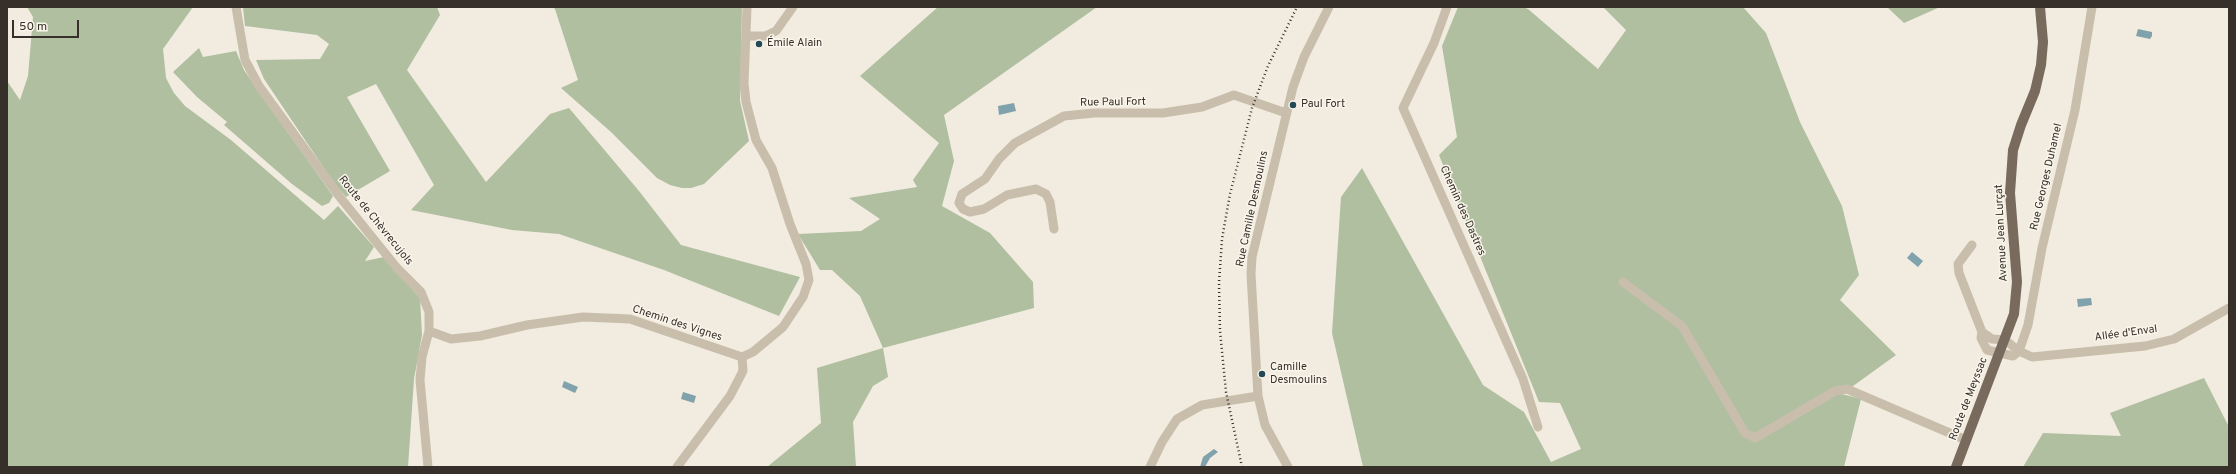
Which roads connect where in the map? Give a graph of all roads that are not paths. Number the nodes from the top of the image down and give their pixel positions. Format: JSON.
{"nodes":[{"id":1,"x":236,"y":7,"type":"edge"},
{"id":2,"x":747,"y":7,"type":"edge"},
{"id":3,"x":793,"y":7,"type":"edge"},
{"id":4,"x":1329,"y":7,"type":"edge"},
{"id":5,"x":1447,"y":7,"type":"edge"},
{"id":6,"x":2040,"y":7,"type":"edge"},
{"id":7,"x":2092,"y":7,"type":"edge"},
{"id":8,"x":747,"y":36,"type":"junction"},
{"id":9,"x":1286,"y":113,"type":"junction"},
{"id":10,"x":1054,"y":229,"type":"dead end"},
{"id":11,"x":1972,"y":245,"type":"dead end"},
{"id":12,"x":1623,"y":282,"type":"dead end"},
{"id":13,"x":2229,"y":308,"type":"edge"},
{"id":14,"x":429,"y":331,"type":"junction"},
{"id":15,"x":1982,"y":332,"type":"junction"},
{"id":16,"x":2005,"y":340,"type":"junction"},
{"id":17,"x":2019,"y":351,"type":"junction"},
{"id":18,"x":1999,"y":354,"type":"junction"},
{"id":19,"x":742,"y":357,"type":"junction"},
{"id":20,"x":1258,"y":396,"type":"junction"},
{"id":21,"x":1538,"y":427,"type":"dead end"},
{"id":22,"x":1966,"y":440,"type":"junction"},
{"id":23,"x":428,"y":467,"type":"edge"},
{"id":24,"x":677,"y":467,"type":"edge"},
{"id":25,"x":1150,"y":467,"type":"edge"},
{"id":26,"x":1288,"y":467,"type":"edge"},
{"id":27,"x":1956,"y":467,"type":"edge"}],
"edges":[{"from":1,"to":14,"type":"street","name":"Route de Chèvrecujols"},
{"from":2,"to":8,"type":"street"},
{"from":3,"to":8,"type":"street"},
{"from":4,"to":9,"type":"street","name":"Rue Camille Desmoulins"},
{"from":5,"to":21,"type":"street","name":"Chemin des Dastres"},
{"from":6,"to":16,"type":"main road","name":"Avenue Jean Lurçat"},
{"from":7,"to":17,"type":"street","name":"Rue Georges Duhamel"},
{"from":8,"to":19,"type":"street"},
{"from":9,"to":10,"type":"street","name":"Rue Paul Fort"},
{"from":9,"to":20,"type":"street","name":"Rue Camille Desmoulins"},
{"from":11,"to":15,"type":"street"},
{"from":12,"to":22,"type":"street"},
{"from":13,"to":17,"type":"street","name":"Allée d'Enval"},
{"from":14,"to":19,"type":"street","name":"Chemin des Vignes"},
{"from":14,"to":23,"type":"street","name":"Route de Chèvrecujols"},
{"from":15,"to":16,"type":"street"},
{"from":15,"to":18,"type":"street"},
{"from":16,"to":17,"type":"street"},
{"from":16,"to":18,"type":"main road","name":"Route de Meyssac"},
{"from":17,"to":18,"type":"street"},
{"from":18,"to":22,"type":"main road","name":"Route de Meyssac"},
{"from":19,"to":24,"type":"street"},
{"from":20,"to":25,"type":"street"},
{"from":20,"to":26,"type":"street","name":"Rue Camille Desmoulins"},
{"from":22,"to":27,"type":"main road","name":"Route de Meyssac"}]}
